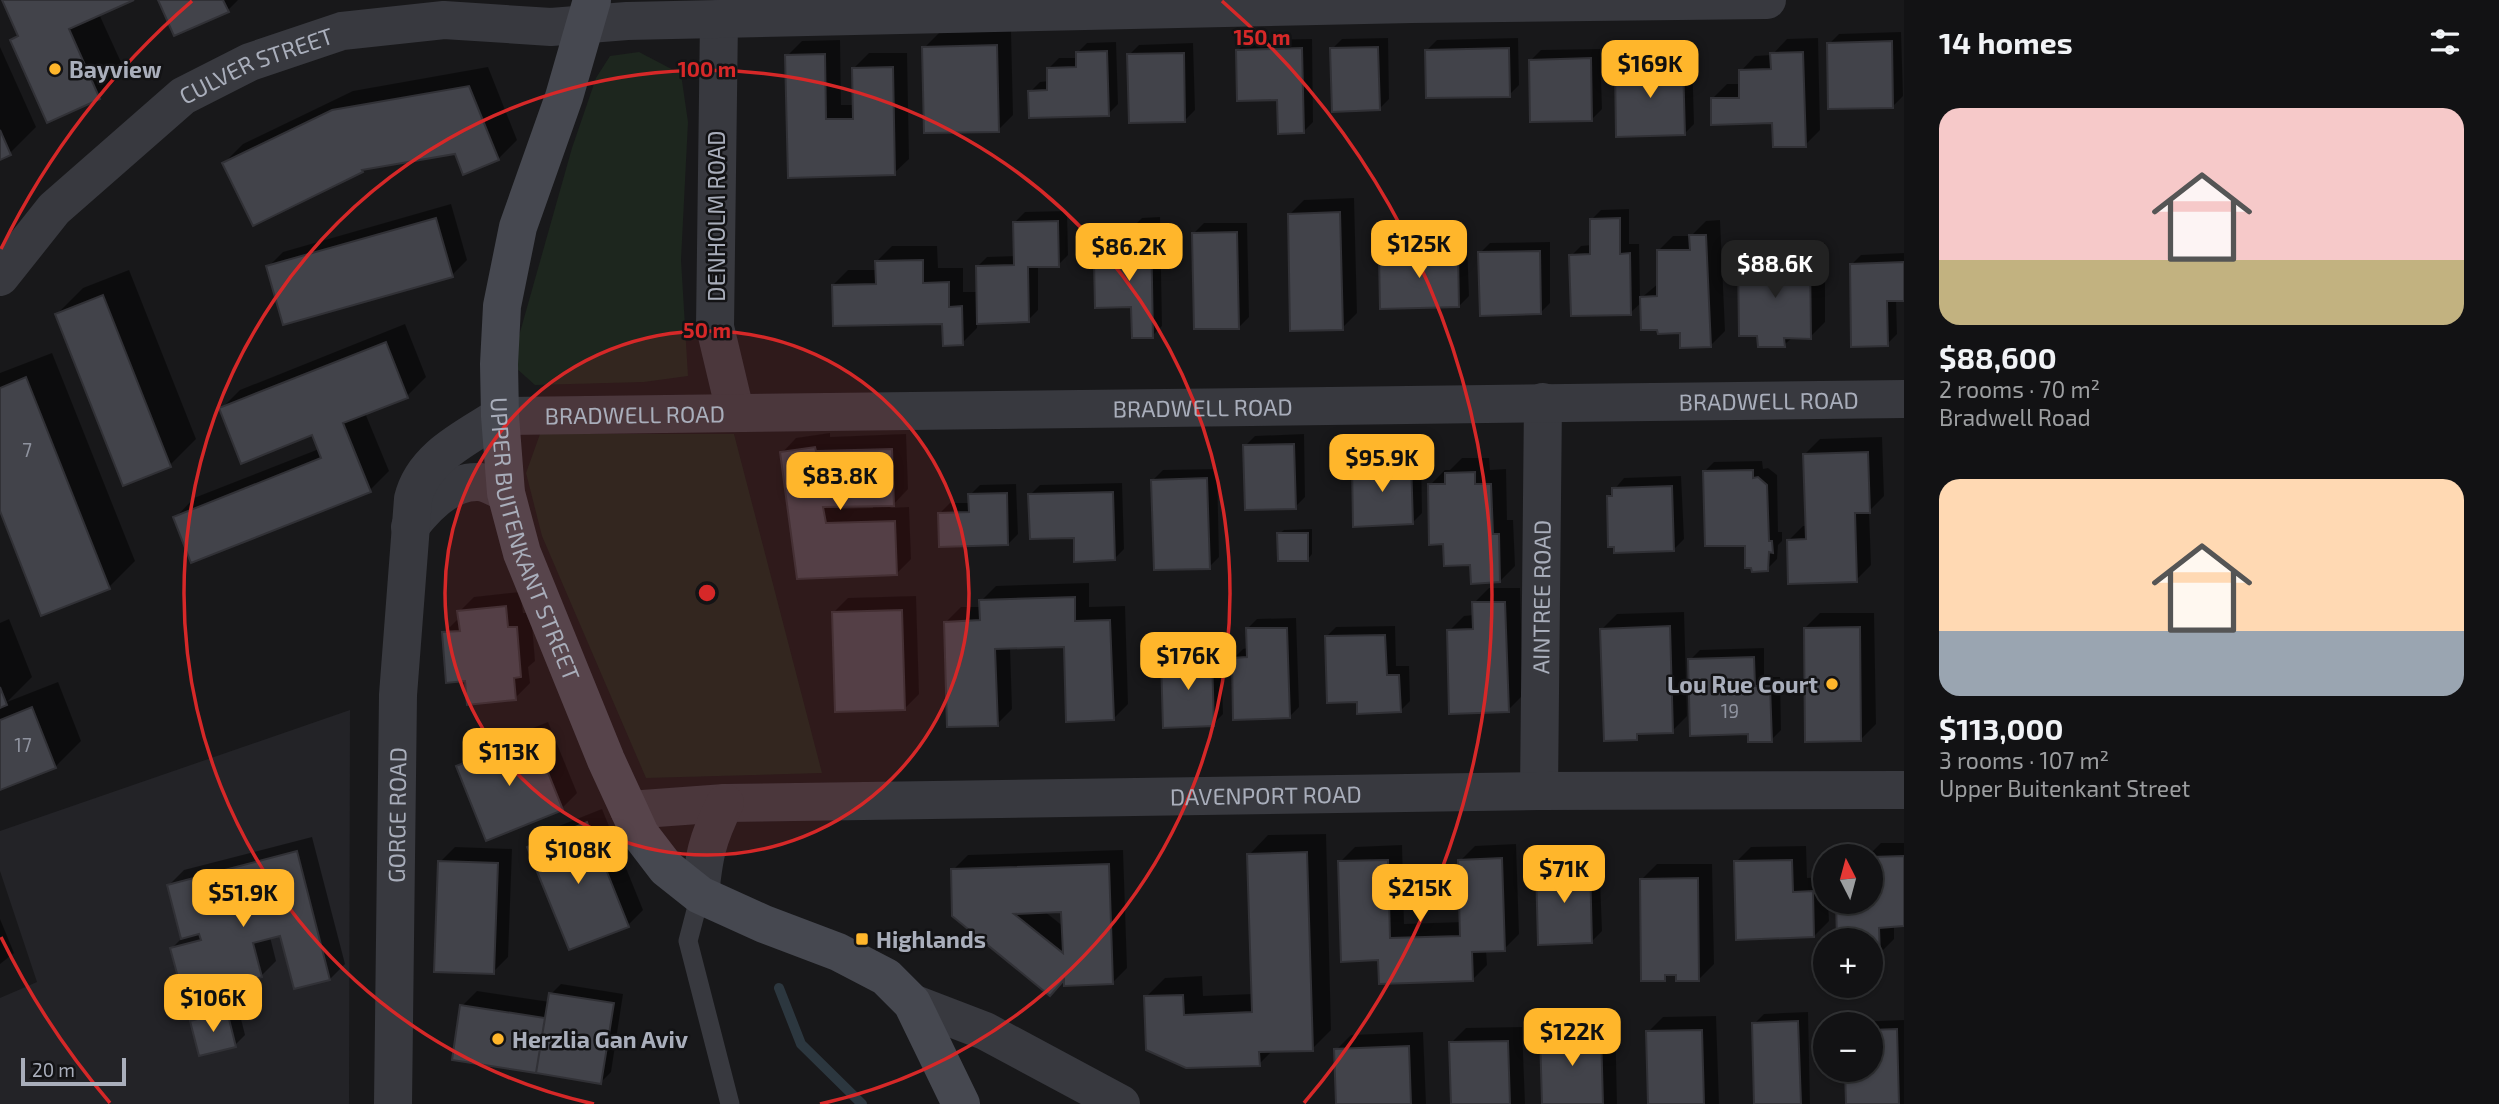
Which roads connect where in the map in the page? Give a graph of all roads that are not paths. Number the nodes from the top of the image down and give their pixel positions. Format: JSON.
{"nodes":[{"id":1,"x":1766,"y":0,"type":"edge"},
{"id":2,"x":589,"y":13,"type":"edge"},
{"id":3,"x":719,"y":19,"type":"junction"},
{"id":4,"x":0,"y":277,"type":"edge"},
{"id":5,"x":1904,"y":399,"type":"edge"},
{"id":6,"x":1543,"y":402,"type":"junction"},
{"id":7,"x":734,"y":411,"type":"junction"},
{"id":8,"x":500,"y":416,"type":"junction"},
{"id":9,"x":506,"y":493,"type":"junction"},
{"id":10,"x":410,"y":527,"type":"junction"},
{"id":11,"x":1904,"y":790,"type":"edge"},
{"id":12,"x":1539,"y":791,"type":"junction"},
{"id":13,"x":725,"y":803,"type":"junction"},
{"id":14,"x":629,"y":810,"type":"junction"},
{"id":15,"x":700,"y":895,"type":"junction"},
{"id":16,"x":912,"y":1003,"type":"junction"},
{"id":17,"x":393,"y":1104,"type":"edge"},
{"id":18,"x":730,"y":1104,"type":"edge"},
{"id":19,"x":961,"y":1104,"type":"edge"},
{"id":20,"x":1121,"y":1104,"type":"edge"}],
"edges":[{"from":1,"to":3,"type":"street","name":"CULVER STREET"},
{"from":2,"to":3,"type":"street","name":"CULVER STREET"},
{"from":2,"to":4,"type":"street","name":"CULVER STREET"},
{"from":2,"to":8,"type":"street","name":"UPPER BUITENKANT STREET"},
{"from":3,"to":7,"type":"street","name":"DENHOLM ROAD"},
{"from":5,"to":6,"type":"street","name":"BRADWELL ROAD"},
{"from":6,"to":7,"type":"street","name":"BRADWELL ROAD"},
{"from":6,"to":12,"type":"street","name":"AINTREE ROAD"},
{"from":7,"to":8,"type":"street","name":"BRADWELL ROAD"},
{"from":8,"to":9,"type":"street","name":"UPPER BUITENKANT STREET"},
{"from":8,"to":10,"type":"street","name":"GORGE ROAD"},
{"from":9,"to":10,"type":"street"},
{"from":9,"to":14,"type":"street","name":"UPPER BUITENKANT STREET"},
{"from":10,"to":17,"type":"street","name":"GORGE ROAD"},
{"from":11,"to":12,"type":"street","name":"DAVENPORT ROAD"},
{"from":12,"to":13,"type":"street","name":"DAVENPORT ROAD"},
{"from":13,"to":14,"type":"street","name":"DAVENPORT ROAD"},
{"from":13,"to":15,"type":"street"},
{"from":14,"to":15,"type":"street","name":"UPPER BUITENKANT STREET"},
{"from":15,"to":16,"type":"street","name":"UPPER BUITENKANT STREET"},
{"from":15,"to":18,"type":"lane"},
{"from":16,"to":19,"type":"street","name":"UPPER BUITENKANT STREET"},
{"from":16,"to":20,"type":"street"}]}
